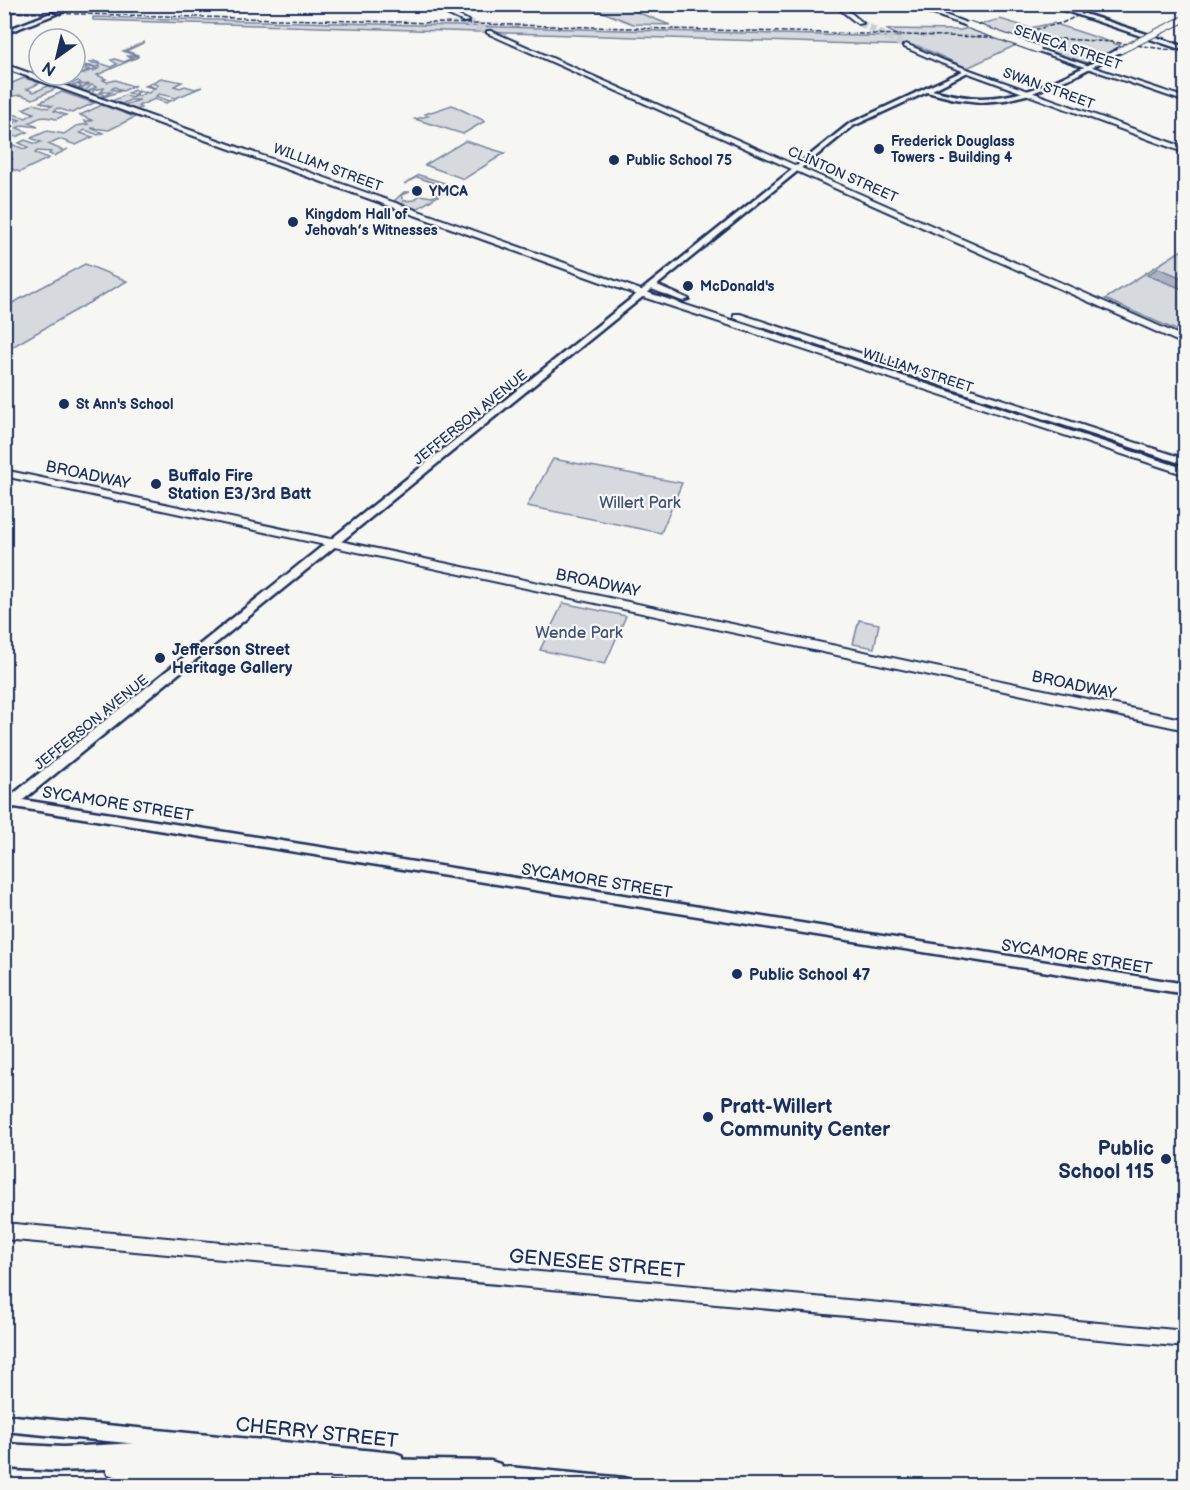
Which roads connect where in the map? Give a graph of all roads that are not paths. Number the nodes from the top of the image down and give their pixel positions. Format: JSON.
{"nodes":[{"id":1,"x":77,"y":4,"type":"edge"},
{"id":2,"x":428,"y":4,"type":"edge"},
{"id":3,"x":836,"y":4,"type":"edge"},
{"id":4,"x":908,"y":4,"type":"edge"},
{"id":5,"x":1047,"y":4,"type":"edge"},
{"id":6,"x":1185,"y":18,"type":"edge"},
{"id":7,"x":466,"y":21,"type":"tunnel mouth"},
{"id":8,"x":860,"y":23,"type":"tunnel mouth"},
{"id":9,"x":489,"y":32,"type":"tunnel mouth"},
{"id":10,"x":4,"y":33,"type":"edge"},
{"id":11,"x":906,"y":46,"type":"tunnel mouth"},
{"id":12,"x":1185,"y":49,"type":"edge"},
{"id":13,"x":4,"y":66,"type":"edge"},
{"id":14,"x":1087,"y":67,"type":"junction"},
{"id":15,"x":967,"y":71,"type":"junction"},
{"id":16,"x":926,"y":90,"type":"junction"},
{"id":17,"x":1030,"y":94,"type":"junction"},
{"id":18,"x":1185,"y":100,"type":"edge"},
{"id":19,"x":1185,"y":151,"type":"edge"},
{"id":20,"x":797,"y":169,"type":"junction"},
{"id":21,"x":652,"y":286,"type":"junction"},
{"id":22,"x":643,"y":294,"type":"junction"},
{"id":23,"x":685,"y":300,"type":"junction"},
{"id":24,"x":1185,"y":342,"type":"edge"},
{"id":25,"x":1185,"y":462,"type":"edge"},
{"id":26,"x":1185,"y":472,"type":"edge"},
{"id":27,"x":4,"y":473,"type":"edge"},
{"id":28,"x":336,"y":543,"type":"junction"},
{"id":29,"x":1185,"y":725,"type":"edge"},
{"id":30,"x":7,"y":804,"type":"edge"},
{"id":31,"x":1185,"y":989,"type":"edge"},
{"id":32,"x":4,"y":1231,"type":"edge"},
{"id":33,"x":1185,"y":1339,"type":"edge"},
{"id":34,"x":4,"y":1422,"type":"edge"},
{"id":35,"x":4,"y":1456,"type":"edge"},
{"id":36,"x":59,"y":1459,"type":"junction"},
{"id":37,"x":491,"y":1473,"type":"junction"},
{"id":38,"x":319,"y":1485,"type":"edge"},
{"id":39,"x":625,"y":1485,"type":"edge"}],
"edges":[{"from":1,"to":10,"type":"street"},
{"from":2,"to":7,"type":"main road"},
{"from":3,"to":8,"type":"main road"},
{"from":4,"to":14,"type":"main road","name":"SENECA STREET","bridge":true},
{"from":5,"to":12,"type":"street"},
{"from":6,"to":14,"type":"street","bridge":true},
{"from":9,"to":20,"type":"main road","name":"CLINTON STREET"},
{"from":11,"to":15,"type":"main road","name":"SWAN STREET"},
{"from":13,"to":22,"type":"main road","name":"WILLIAM STREET"},
{"from":14,"to":17,"type":"street"},
{"from":14,"to":18,"type":"main road","name":"SENECA STREET"},
{"from":15,"to":16,"type":"street","name":"JEFFERSON AVENUE"},
{"from":15,"to":17,"type":"main road","name":"SWAN STREET"},
{"from":16,"to":17,"type":"street"},
{"from":16,"to":20,"type":"street","name":"JEFFERSON AVENUE"},
{"from":17,"to":19,"type":"main road","name":"SWAN STREET"},
{"from":20,"to":21,"type":"street","name":"JEFFERSON AVENUE"},
{"from":20,"to":24,"type":"main road","name":"CLINTON STREET"},
{"from":21,"to":22,"type":"street","name":"JEFFERSON AVENUE"},
{"from":21,"to":23,"type":"main road"},
{"from":22,"to":23,"type":"main road","name":"WILLIAM STREET"},
{"from":22,"to":26,"type":"main road","name":"WILLIAM STREET"},
{"from":22,"to":28,"type":"street","name":"JEFFERSON AVENUE"},
{"from":23,"to":25,"type":"main road","name":"WILLIAM STREET"},
{"from":27,"to":28,"type":"main road","name":"BROADWAY"},
{"from":28,"to":29,"type":"main road","name":"BROADWAY"},
{"from":28,"to":30,"type":"street","name":"JEFFERSON AVENUE"},
{"from":30,"to":31,"type":"street","name":"SYCAMORE STREET"},
{"from":32,"to":33,"type":"main road","name":"GENESEE STREET"},
{"from":34,"to":37,"type":"street","name":"CHERRY STREET"},
{"from":35,"to":36,"type":"highway"},
{"from":36,"to":37,"type":"highway"},
{"from":36,"to":38,"type":"highway"},
{"from":37,"to":39,"type":"street","name":"CHERRY STREET"}]}
